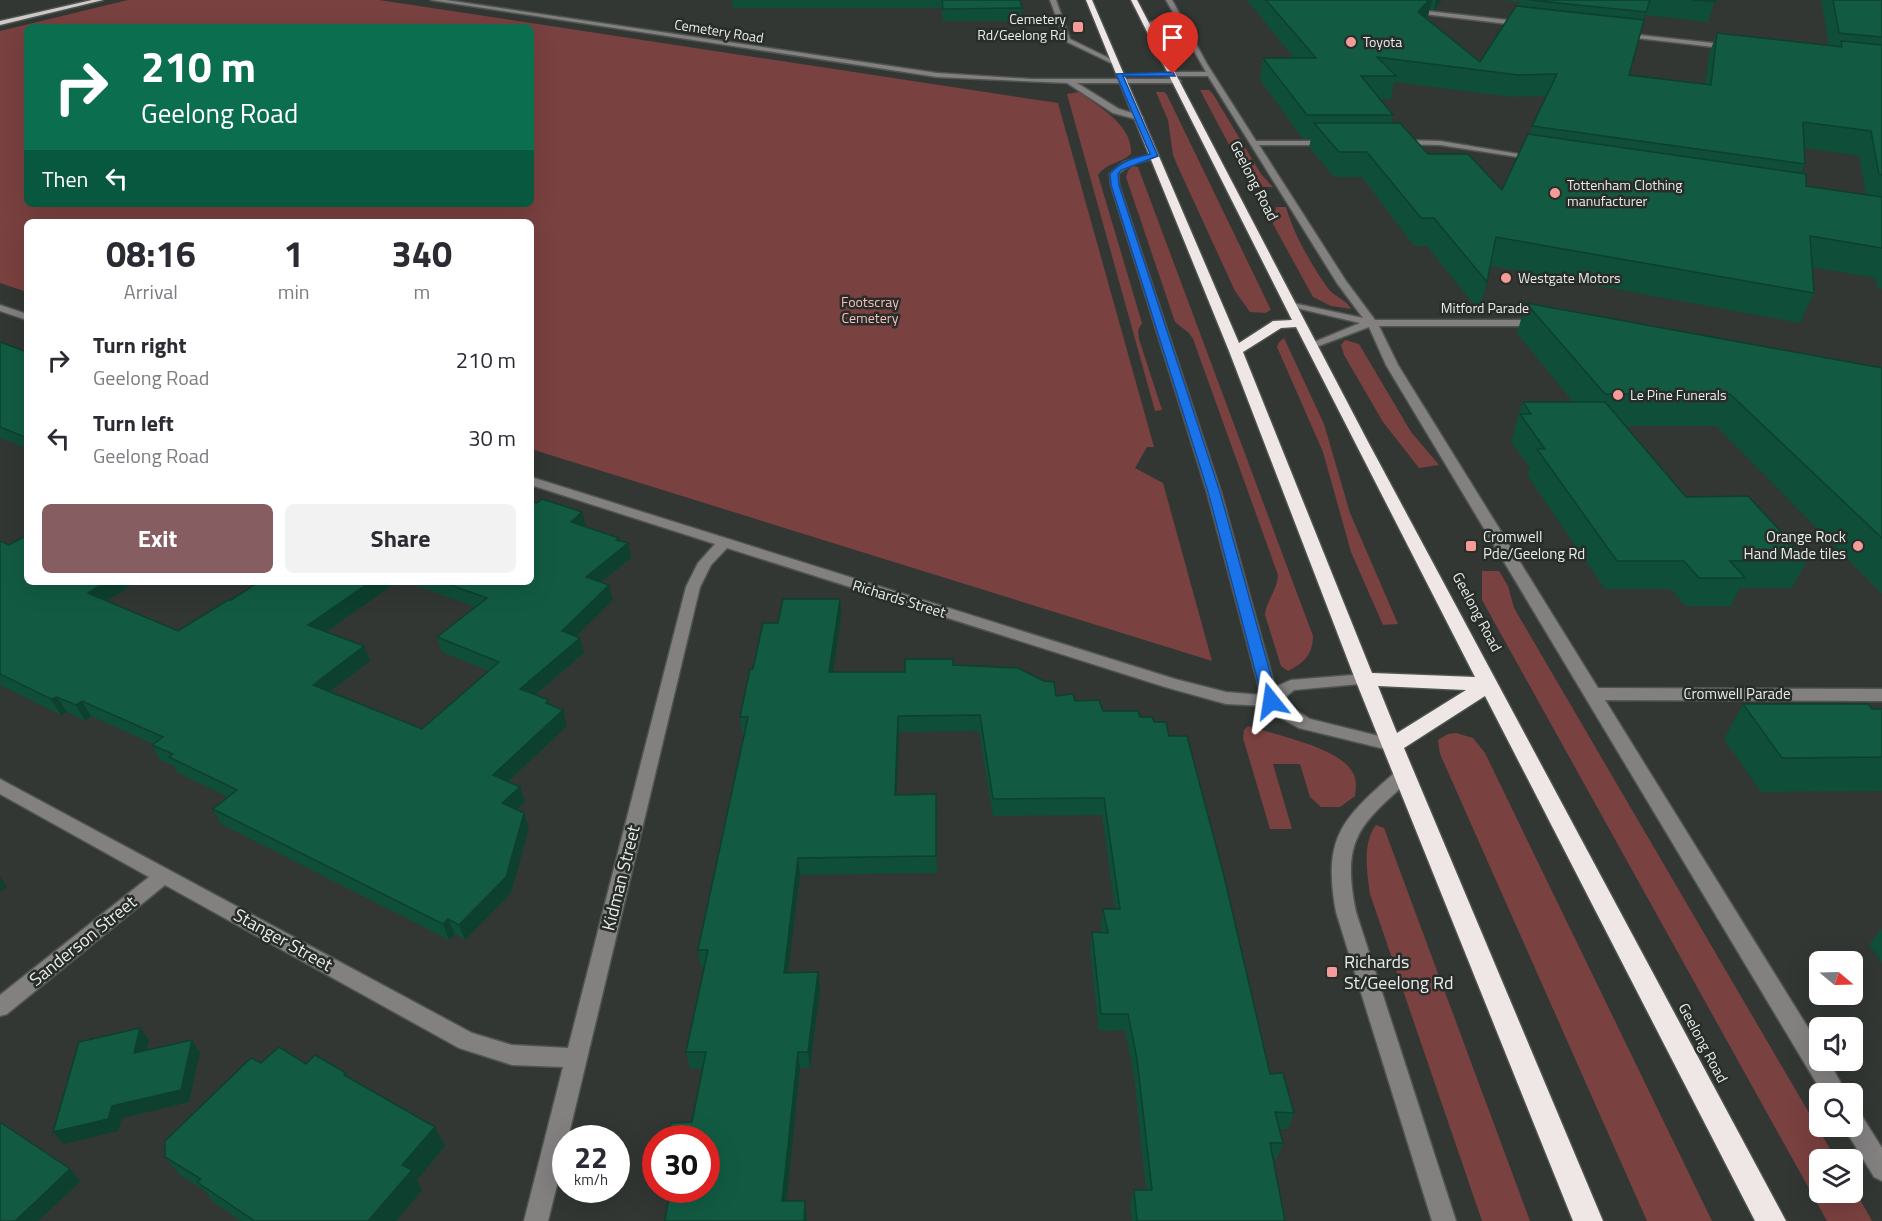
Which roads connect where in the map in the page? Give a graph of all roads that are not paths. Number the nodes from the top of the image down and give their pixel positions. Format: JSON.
{"nodes":[{"id":1,"x":99,"y":0,"type":"edge"},
{"id":2,"x":434,"y":0,"type":"edge"},
{"id":3,"x":1053,"y":0,"type":"edge"},
{"id":4,"x":1089,"y":0,"type":"edge"},
{"id":5,"x":1134,"y":0,"type":"edge"},
{"id":6,"x":1169,"y":0,"type":"edge"},
{"id":7,"x":1406,"y":11,"type":"edge"},
{"id":8,"x":1178,"y":17,"type":"junction"},
{"id":9,"x":0,"y":23,"type":"edge"},
{"id":10,"x":1146,"y":24,"type":"junction"},
{"id":11,"x":1537,"y":25,"type":"edge"},
{"id":12,"x":1608,"y":33,"type":"edge"},
{"id":13,"x":1739,"y":48,"type":"edge"},
{"id":14,"x":1115,"y":63,"type":"junction"},
{"id":15,"x":1211,"y":74,"type":"junction"},
{"id":16,"x":1002,"y":78,"type":"junction"},
{"id":17,"x":1121,"y":78,"type":"junction"},
{"id":18,"x":1175,"y":78,"type":"junction"},
{"id":19,"x":1070,"y":82,"type":"junction"},
{"id":20,"x":1138,"y":118,"type":"junction"},
{"id":21,"x":1334,"y":142,"type":"edge"},
{"id":22,"x":1392,"y":142,"type":"edge"},
{"id":23,"x":1254,"y":143,"type":"junction"},
{"id":24,"x":1154,"y":156,"type":"junction"},
{"id":25,"x":1545,"y":159,"type":"edge"},
{"id":26,"x":1292,"y":304,"type":"junction"},
{"id":27,"x":0,"y":308,"type":"edge"},
{"id":28,"x":24,"y":316,"type":"edge"},
{"id":29,"x":1301,"y":323,"type":"junction"},
{"id":30,"x":1371,"y":323,"type":"junction"},
{"id":31,"x":1551,"y":323,"type":"edge"},
{"id":32,"x":1312,"y":345,"type":"junction"},
{"id":33,"x":1236,"y":351,"type":"junction"},
{"id":34,"x":534,"y":482,"type":"edge"},
{"id":35,"x":723,"y":544,"type":"junction"},
{"id":36,"x":1365,"y":679,"type":"junction"},
{"id":37,"x":1489,"y":684,"type":"junction"},
{"id":38,"x":1591,"y":694,"type":"junction"},
{"id":39,"x":1882,"y":695,"type":"edge"},
{"id":40,"x":1271,"y":701,"type":"junction"},
{"id":41,"x":1393,"y":745,"type":"junction"},
{"id":42,"x":1406,"y":774,"type":"junction"},
{"id":43,"x":0,"y":786,"type":"edge"},
{"id":44,"x":165,"y":875,"type":"junction"},
{"id":45,"x":0,"y":1007,"type":"edge"},
{"id":46,"x":577,"y":1058,"type":"junction"},
{"id":47,"x":1829,"y":1083,"type":"edge"},
{"id":48,"x":1862,"y":1137,"type":"edge"},
{"id":49,"x":1882,"y":1169,"type":"edge"},
{"id":50,"x":536,"y":1221,"type":"edge"},
{"id":51,"x":1444,"y":1221,"type":"edge"},
{"id":52,"x":1588,"y":1221,"type":"edge"},
{"id":53,"x":1771,"y":1221,"type":"edge"}],
"edges":[{"from":1,"to":9,"type":"main road"},
{"from":2,"to":16,"type":"street","name":"Cemetery Road"},
{"from":3,"to":14,"type":"street"},
{"from":4,"to":14,"type":"highway"},
{"from":5,"to":10,"type":"highway","name":"Geelong Road"},
{"from":6,"to":8,"type":"street","name":"Geelong Road"},
{"from":7,"to":11,"type":"street"},
{"from":8,"to":10,"type":"street"},
{"from":8,"to":15,"type":"street","name":"Geelong Road"},
{"from":10,"to":18,"type":"highway","name":"Geelong Road"},
{"from":12,"to":13,"type":"street"},
{"from":14,"to":17,"type":"highway"},
{"from":15,"to":18,"type":"street","name":"Cemetery Road"},
{"from":15,"to":23,"type":"street","name":"Geelong Road"},
{"from":16,"to":17,"type":"street","name":"Cemetery Road"},
{"from":16,"to":19,"type":"street","name":"Cemetery Road"},
{"from":17,"to":18,"type":"street","name":"Cemetery Road"},
{"from":17,"to":19,"type":"street","name":"Cemetery Road"},
{"from":17,"to":20,"type":"highway"},
{"from":18,"to":26,"type":"highway","name":"Geelong Road"},
{"from":19,"to":20,"type":"street"},
{"from":20,"to":24,"type":"highway"},
{"from":21,"to":23,"type":"street"},
{"from":22,"to":25,"type":"street"},
{"from":23,"to":30,"type":"street","name":"Geelong Road"},
{"from":24,"to":33,"type":"highway"},
{"from":24,"to":40,"type":"street"},
{"from":26,"to":29,"type":"highway","name":"Geelong Road"},
{"from":26,"to":30,"type":"street","name":"Mitford Parade"},
{"from":27,"to":28,"type":"street"},
{"from":29,"to":32,"type":"highway","name":"Geelong Road"},
{"from":29,"to":33,"type":"highway"},
{"from":30,"to":31,"type":"street","name":"Mitford Parade"},
{"from":30,"to":32,"type":"street","name":"Mitford Parade"},
{"from":30,"to":38,"type":"street","name":"Geelong Road"},
{"from":32,"to":37,"type":"highway","name":"Geelong Road"},
{"from":33,"to":36,"type":"highway"},
{"from":34,"to":35,"type":"street","name":"Richards Street"},
{"from":35,"to":40,"type":"street","name":"Richards Street"},
{"from":35,"to":46,"type":"street","name":"Kidman Street"},
{"from":36,"to":37,"type":"highway"},
{"from":36,"to":40,"type":"street"},
{"from":36,"to":41,"type":"highway"},
{"from":37,"to":41,"type":"highway"},
{"from":37,"to":53,"type":"highway","name":"Geelong Road"},
{"from":38,"to":39,"type":"street","name":"Cromwell Parade"},
{"from":38,"to":47,"type":"street","name":"Geelong Road"},
{"from":40,"to":41,"type":"street"},
{"from":41,"to":42,"type":"highway"},
{"from":42,"to":51,"type":"street"},
{"from":42,"to":52,"type":"highway"},
{"from":43,"to":44,"type":"street","name":"Stanger Street"},
{"from":44,"to":45,"type":"street","name":"Sanderson Street"},
{"from":44,"to":46,"type":"street","name":"Stanger Street"},
{"from":46,"to":50,"type":"street","name":"Kidman Street"},
{"from":48,"to":49,"type":"street"}]}
